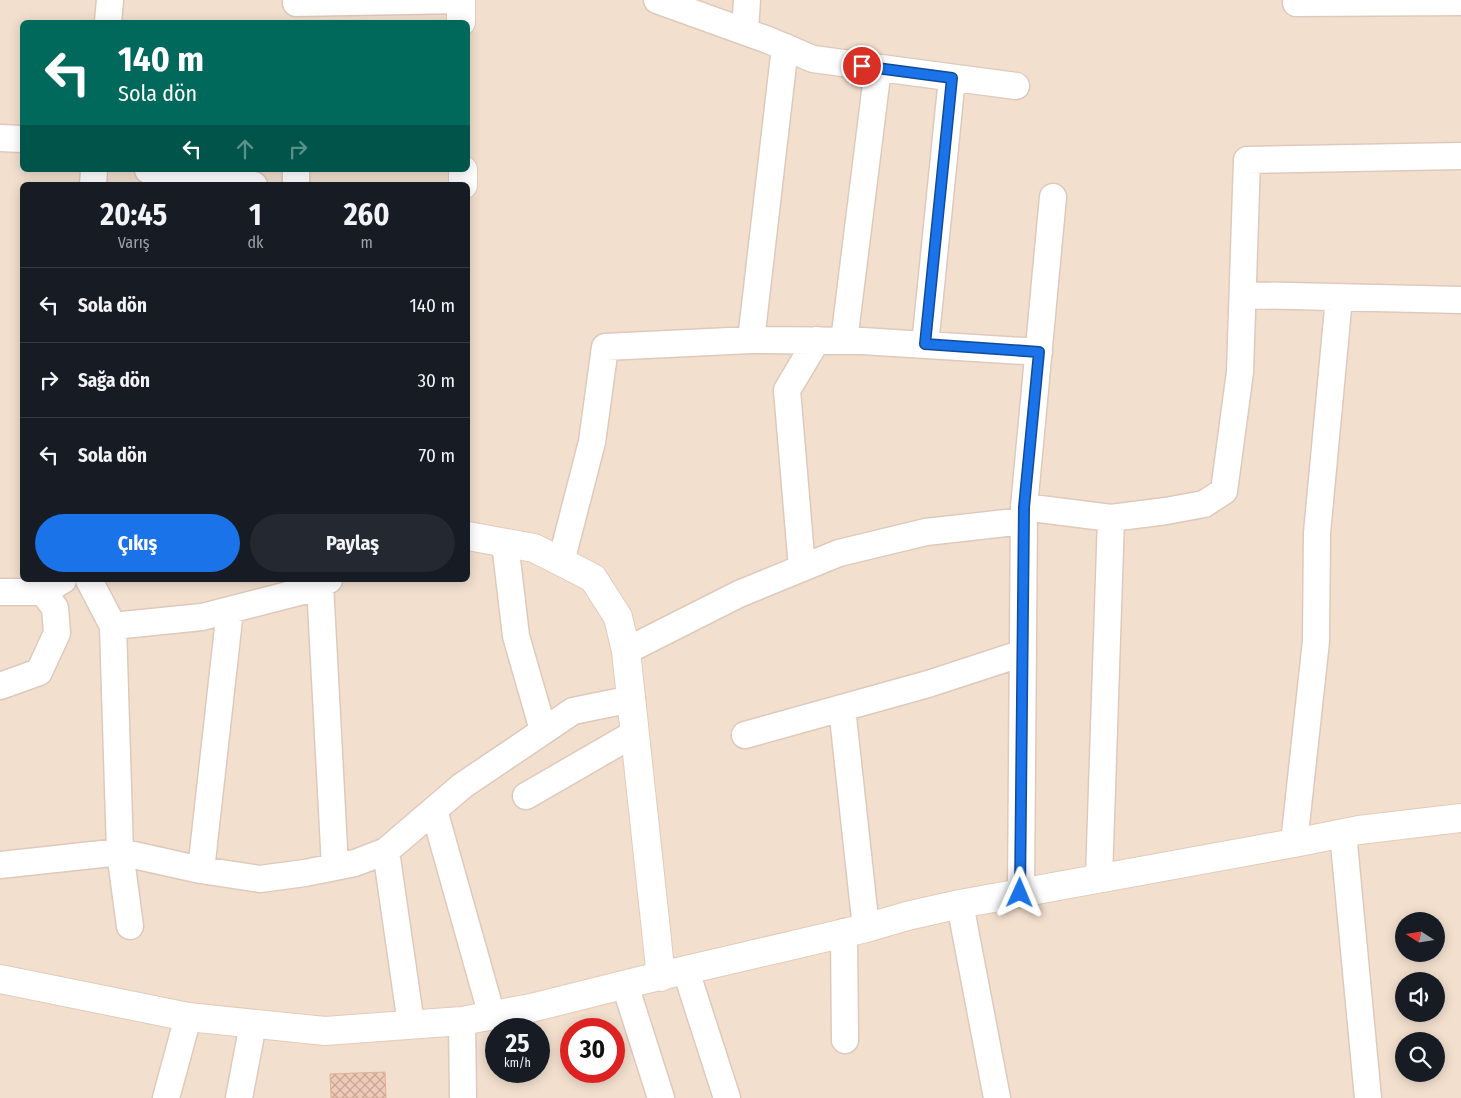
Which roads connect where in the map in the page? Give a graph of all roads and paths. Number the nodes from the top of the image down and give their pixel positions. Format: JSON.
{"nodes":[{"id":1,"x":110,"y":0,"type":"edge"},
{"id":2,"x":461,"y":0,"type":"edge"},
{"id":3,"x":657,"y":0,"type":"edge"},
{"id":4,"x":747,"y":0,"type":"edge"},
{"id":5,"x":1461,"y":2,"type":"edge"},
{"id":6,"x":1296,"y":4,"type":"dead end"},
{"id":7,"x":296,"y":9,"type":"edge"},
{"id":8,"x":108,"y":20,"type":"edge"},
{"id":9,"x":461,"y":20,"type":"edge"},
{"id":10,"x":745,"y":31,"type":"junction"},
{"id":11,"x":785,"y":47,"type":"junction"},
{"id":12,"x":878,"y":68,"type":"junction"},
{"id":13,"x":952,"y":78,"type":"junction"},
{"id":14,"x":1016,"y":86,"type":"dead end"},
{"id":15,"x":0,"y":138,"type":"edge"},
{"id":16,"x":20,"y":139,"type":"edge"},
{"id":17,"x":1461,"y":156,"type":"edge"},
{"id":18,"x":162,"y":172,"type":"edge"},
{"id":19,"x":233,"y":182,"type":"edge"},
{"id":20,"x":1053,"y":197,"type":"dead end"},
{"id":21,"x":1243,"y":295,"type":"junction"},
{"id":22,"x":1339,"y":298,"type":"junction"},
{"id":23,"x":1461,"y":300,"type":"edge"},
{"id":24,"x":751,"y":340,"type":"junction"},
{"id":25,"x":817,"y":340,"type":"junction"},
{"id":26,"x":844,"y":341,"type":"junction"},
{"id":27,"x":925,"y":344,"type":"junction"},
{"id":28,"x":1039,"y":352,"type":"junction"},
{"id":29,"x":1024,"y":514,"type":"junction"},
{"id":30,"x":1111,"y":518,"type":"junction"},
{"id":31,"x":470,"y":536,"type":"edge"},
{"id":32,"x":505,"y":543,"type":"junction"},
{"id":33,"x":561,"y":562,"type":"junction"},
{"id":34,"x":802,"y":568,"type":"junction"},
{"id":35,"x":90,"y":582,"type":"edge"},
{"id":36,"x":316,"y":584,"type":"edge"},
{"id":37,"x":53,"y":586,"type":"edge"},
{"id":38,"x":0,"y":592,"type":"edge"},
{"id":39,"x":230,"y":610,"type":"junction"},
{"id":40,"x":113,"y":626,"type":"junction"},
{"id":41,"x":626,"y":651,"type":"junction"},
{"id":42,"x":1022,"y":653,"type":"junction"},
{"id":43,"x":0,"y":686,"type":"edge"},
{"id":44,"x":632,"y":699,"type":"junction"},
{"id":45,"x":842,"y":708,"type":"junction"},
{"id":46,"x":543,"y":730,"type":"junction"},
{"id":47,"x":635,"y":733,"type":"junction"},
{"id":48,"x":746,"y":735,"type":"dead end"},
{"id":49,"x":526,"y":796,"type":"dead end"},
{"id":50,"x":434,"y":810,"type":"junction"},
{"id":51,"x":1461,"y":818,"type":"edge"},
{"id":52,"x":1343,"y":833,"type":"junction"},
{"id":53,"x":1294,"y":843,"type":"junction"},
{"id":54,"x":386,"y":851,"type":"junction"},
{"id":55,"x":120,"y":852,"type":"junction"},
{"id":56,"x":0,"y":865,"type":"edge"},
{"id":57,"x":335,"y":867,"type":"junction"},
{"id":58,"x":201,"y":870,"type":"junction"},
{"id":59,"x":1099,"y":878,"type":"junction"},
{"id":60,"x":1020,"y":893,"type":"junction"},
{"id":61,"x":960,"y":904,"type":"junction"},
{"id":62,"x":130,"y":926,"type":"dead end"},
{"id":63,"x":855,"y":930,"type":"junction"},
{"id":64,"x":674,"y":974,"type":"junction"},
{"id":65,"x":0,"y":979,"type":"edge"},
{"id":66,"x":625,"y":985,"type":"junction"},
{"id":67,"x":492,"y":1016,"type":"junction"},
{"id":68,"x":188,"y":1017,"type":"junction"},
{"id":69,"x":462,"y":1021,"type":"junction"},
{"id":70,"x":254,"y":1024,"type":"junction"},
{"id":71,"x":411,"y":1024,"type":"junction"},
{"id":72,"x":845,"y":1040,"type":"dead end"},
{"id":73,"x":166,"y":1098,"type":"edge"},
{"id":74,"x":239,"y":1098,"type":"edge"},
{"id":75,"x":464,"y":1098,"type":"edge"},
{"id":76,"x":660,"y":1098,"type":"edge"},
{"id":77,"x":727,"y":1098,"type":"edge"},
{"id":78,"x":997,"y":1098,"type":"edge"},
{"id":79,"x":1368,"y":1098,"type":"edge"}],
"edges":[{"from":1,"to":8,"type":"street"},
{"from":2,"to":7,"type":"street"},
{"from":2,"to":9,"type":"main road"},
{"from":3,"to":10,"type":"street"},
{"from":4,"to":10,"type":"street"},
{"from":5,"to":6,"type":"street"},
{"from":10,"to":11,"type":"street"},
{"from":11,"to":12,"type":"street"},
{"from":11,"to":24,"type":"street"},
{"from":12,"to":13,"type":"street"},
{"from":12,"to":26,"type":"street"},
{"from":13,"to":14,"type":"street"},
{"from":13,"to":27,"type":"street"},
{"from":15,"to":16,"type":"street"},
{"from":17,"to":21,"type":"street"},
{"from":18,"to":19,"type":"street"},
{"from":20,"to":28,"type":"street"},
{"from":21,"to":22,"type":"street"},
{"from":21,"to":30,"type":"street"},
{"from":22,"to":23,"type":"street"},
{"from":22,"to":53,"type":"street"},
{"from":24,"to":25,"type":"street"},
{"from":24,"to":33,"type":"street"},
{"from":25,"to":26,"type":"street"},
{"from":25,"to":34,"type":"street"},
{"from":26,"to":27,"type":"street"},
{"from":27,"to":28,"type":"street"},
{"from":28,"to":29,"type":"street"},
{"from":29,"to":30,"type":"street"},
{"from":29,"to":34,"type":"street"},
{"from":29,"to":42,"type":"street"},
{"from":30,"to":59,"type":"street"},
{"from":31,"to":32,"type":"main road"},
{"from":32,"to":33,"type":"main road"},
{"from":32,"to":46,"type":"street"},
{"from":33,"to":41,"type":"main road"},
{"from":34,"to":41,"type":"street"},
{"from":35,"to":40,"type":"street"},
{"from":36,"to":39,"type":"street"},
{"from":36,"to":57,"type":"street"},
{"from":37,"to":38,"type":"street"},
{"from":37,"to":43,"type":"street"},
{"from":39,"to":40,"type":"street"},
{"from":39,"to":58,"type":"street"},
{"from":40,"to":55,"type":"street"},
{"from":41,"to":44,"type":"main road"},
{"from":42,"to":45,"type":"street"},
{"from":42,"to":60,"type":"street"},
{"from":44,"to":46,"type":"street"},
{"from":44,"to":47,"type":"main road"},
{"from":45,"to":48,"type":"street"},
{"from":45,"to":63,"type":"street"},
{"from":46,"to":50,"type":"street"},
{"from":47,"to":49,"type":"street"},
{"from":47,"to":64,"type":"main road"},
{"from":50,"to":54,"type":"street"},
{"from":50,"to":67,"type":"street"},
{"from":51,"to":52,"type":"main road"},
{"from":52,"to":53,"type":"main road"},
{"from":52,"to":79,"type":"street"},
{"from":53,"to":59,"type":"main road"},
{"from":54,"to":57,"type":"street"},
{"from":54,"to":71,"type":"street"},
{"from":55,"to":56,"type":"street"},
{"from":55,"to":58,"type":"street"},
{"from":55,"to":62,"type":"street"},
{"from":57,"to":58,"type":"street"},
{"from":59,"to":60,"type":"main road"},
{"from":60,"to":61,"type":"main road"},
{"from":61,"to":63,"type":"main road"},
{"from":61,"to":78,"type":"street"},
{"from":63,"to":64,"type":"main road"},
{"from":63,"to":72,"type":"street"},
{"from":64,"to":66,"type":"main road"},
{"from":64,"to":77,"type":"street"},
{"from":65,"to":68,"type":"main road"},
{"from":66,"to":67,"type":"main road"},
{"from":66,"to":76,"type":"street"},
{"from":67,"to":69,"type":"main road"},
{"from":68,"to":70,"type":"main road"},
{"from":68,"to":73,"type":"street"},
{"from":69,"to":71,"type":"main road"},
{"from":69,"to":75,"type":"street"},
{"from":70,"to":71,"type":"main road"},
{"from":70,"to":74,"type":"street"}]}
